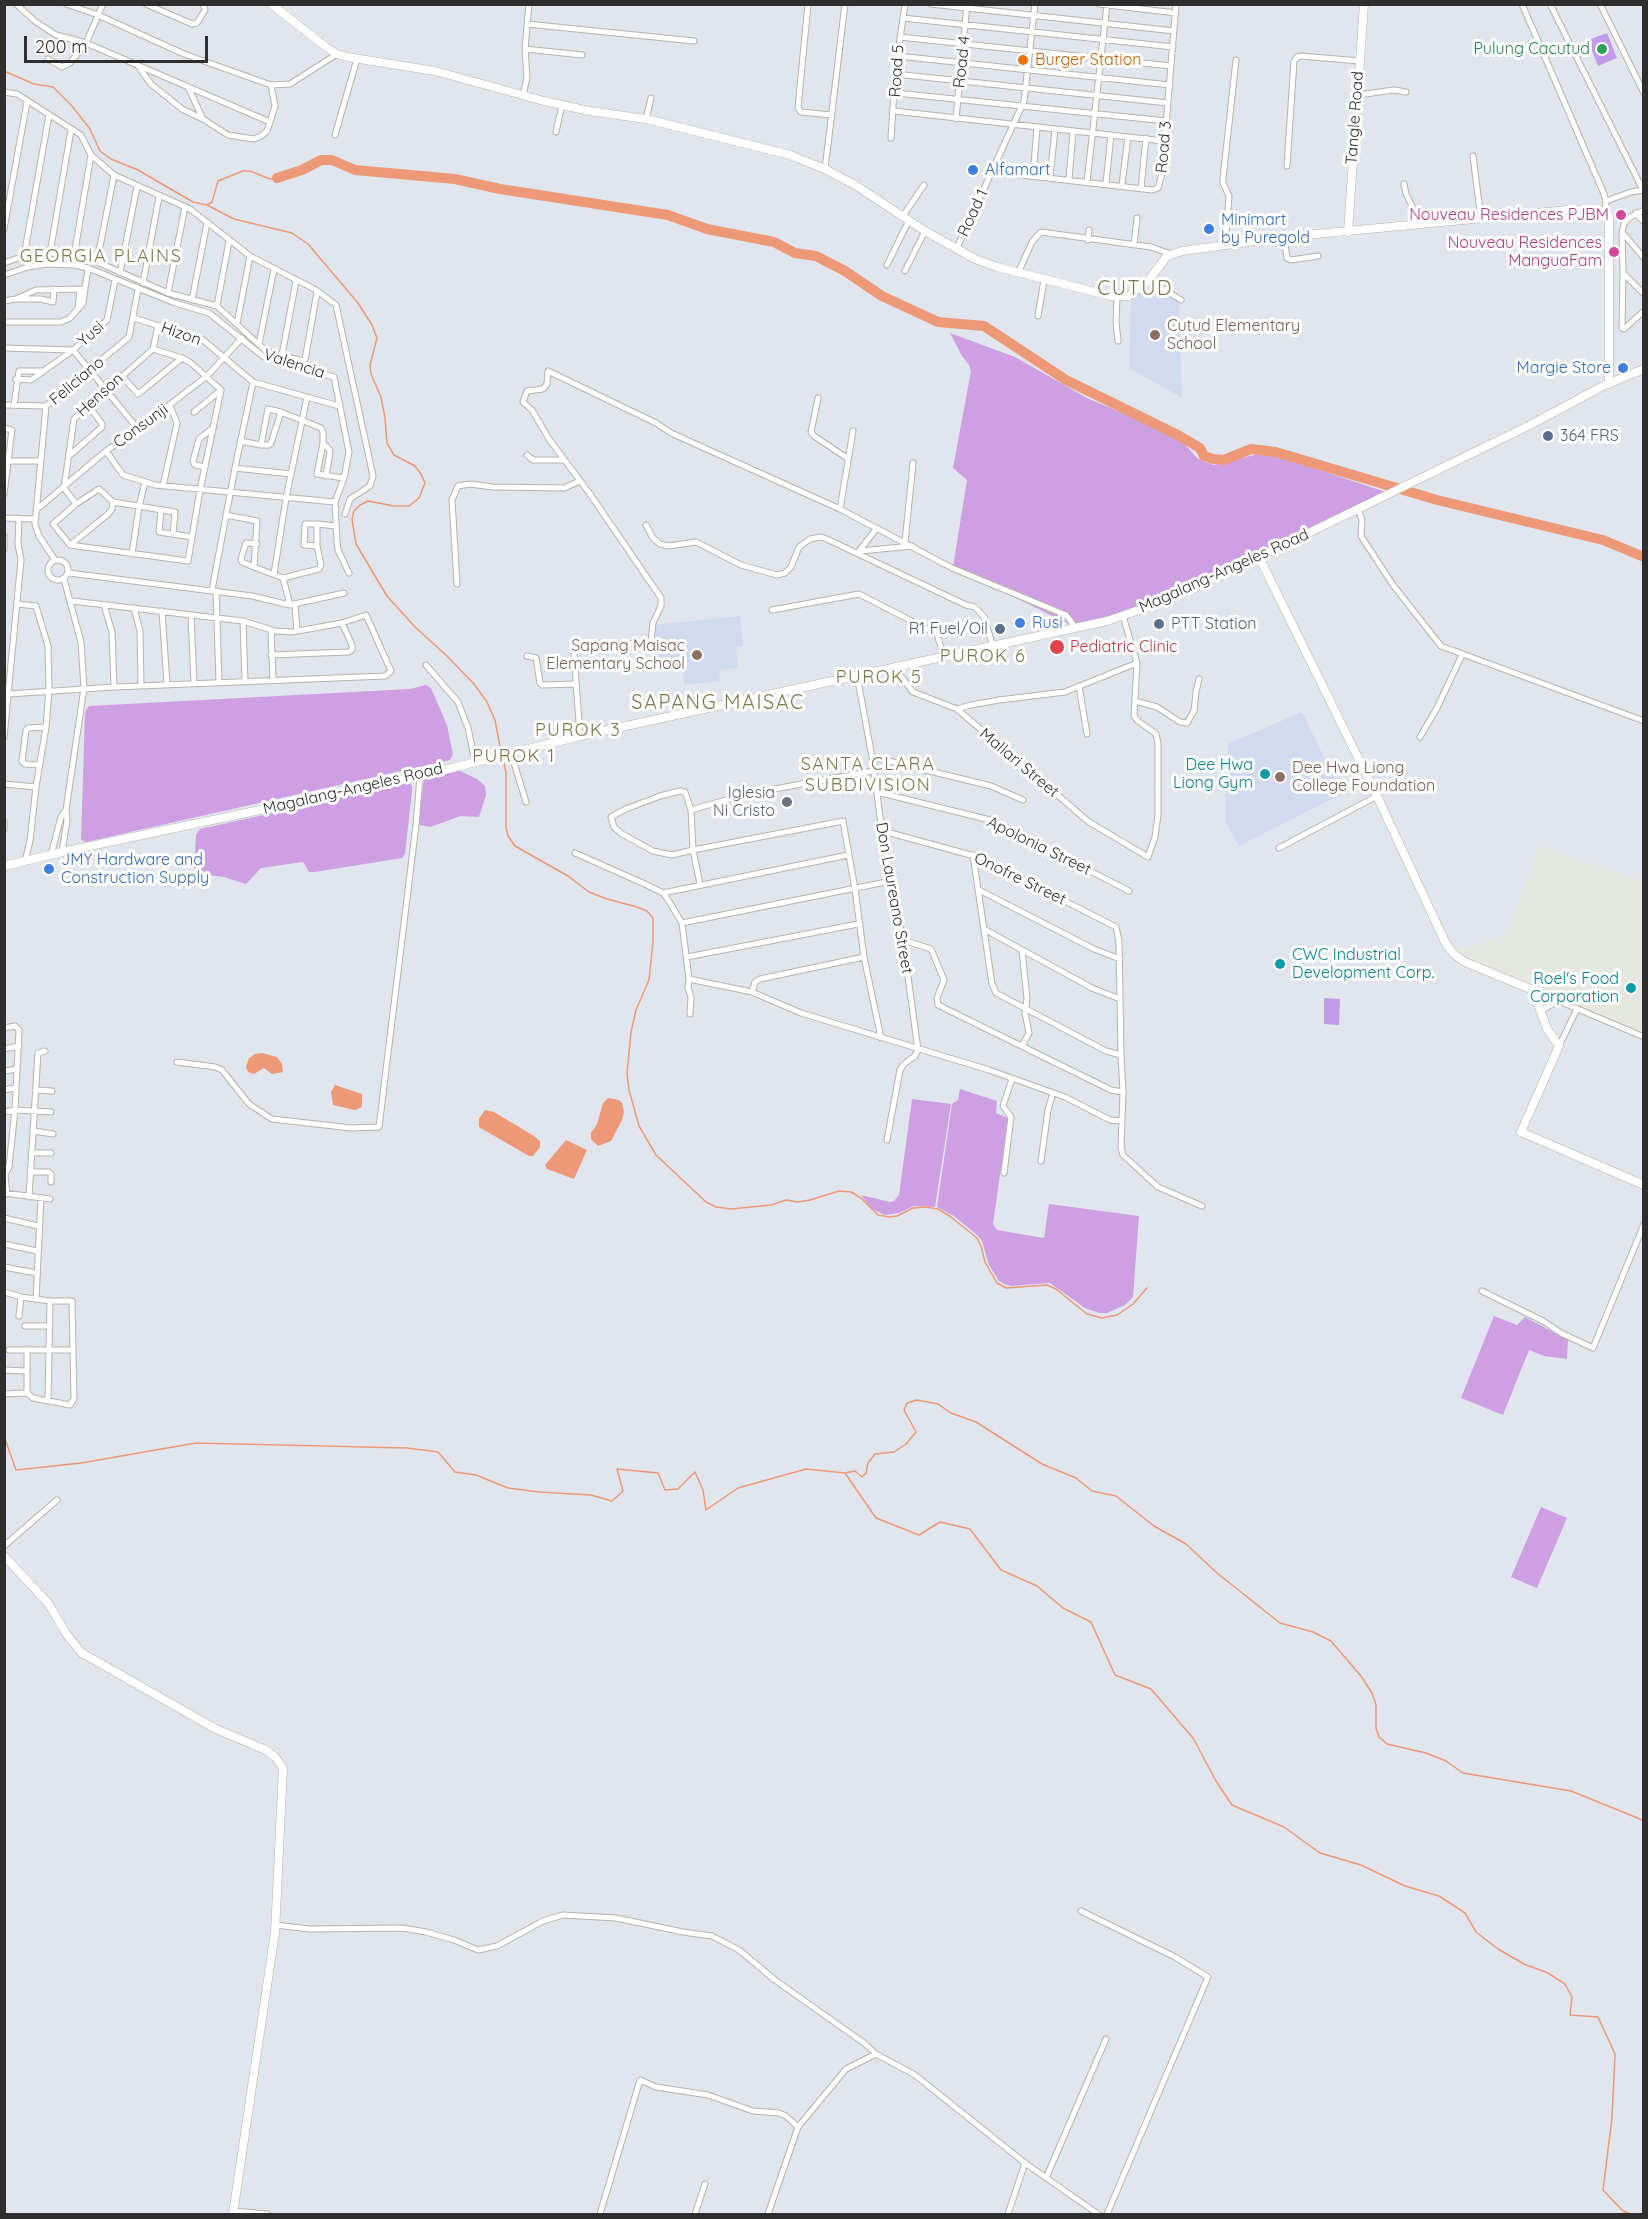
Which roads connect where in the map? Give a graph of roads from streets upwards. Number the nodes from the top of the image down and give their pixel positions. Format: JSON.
{"nodes":[{"id":1,"x":16,"y":4,"type":"edge"},
{"id":2,"x":66,"y":4,"type":"edge"},
{"id":3,"x":103,"y":4,"type":"edge"},
{"id":4,"x":146,"y":4,"type":"edge"},
{"id":5,"x":203,"y":4,"type":"edge"},
{"id":6,"x":271,"y":4,"type":"edge"},
{"id":7,"x":529,"y":4,"type":"edge"},
{"id":8,"x":808,"y":4,"type":"edge"},
{"id":9,"x":845,"y":4,"type":"edge"},
{"id":10,"x":905,"y":4,"type":"edge"},
{"id":11,"x":931,"y":4,"type":"edge"},
{"id":12,"x":1035,"y":4,"type":"edge"},
{"id":13,"x":1099,"y":4,"type":"edge"},
{"id":14,"x":1176,"y":4,"type":"edge"},
{"id":15,"x":1364,"y":4,"type":"edge"},
{"id":16,"x":1522,"y":4,"type":"edge"},
{"id":17,"x":1551,"y":4,"type":"edge"},
{"id":18,"x":1600,"y":4,"type":"edge"},
{"id":19,"x":1107,"y":5,"type":"edge"},
{"id":20,"x":967,"y":7,"type":"edge"},
{"id":21,"x":1176,"y":13,"type":"junction"},
{"id":22,"x":1033,"y":14,"type":"junction"},
{"id":23,"x":98,"y":15,"type":"junction"},
{"id":24,"x":903,"y":18,"type":"junction"},
{"id":25,"x":1104,"y":23,"type":"junction"},
{"id":26,"x":527,"y":24,"type":"junction"},
{"id":27,"x":965,"y":26,"type":"junction"},
{"id":28,"x":1174,"y":32,"type":"junction"},
{"id":29,"x":1032,"y":33,"type":"junction"},
{"id":30,"x":900,"y":37,"type":"junction"},
{"id":31,"x":1103,"y":40,"type":"junction"},
{"id":32,"x":694,"y":41,"type":"dead end"},
{"id":33,"x":86,"y":43,"type":"junction"},
{"id":34,"x":963,"y":43,"type":"junction"},
{"id":35,"x":1173,"y":48,"type":"junction"},
{"id":36,"x":525,"y":49,"type":"junction"},
{"id":37,"x":1030,"y":50,"type":"junction"},
{"id":38,"x":337,"y":54,"type":"junction"},
{"id":39,"x":582,"y":56,"type":"dead end"},
{"id":40,"x":898,"y":56,"type":"junction"},
{"id":41,"x":1101,"y":58,"type":"junction"},
{"id":42,"x":48,"y":59,"type":"dead end"},
{"id":43,"x":357,"y":59,"type":"junction"},
{"id":44,"x":1236,"y":60,"type":"dead end"},
{"id":45,"x":1359,"y":61,"type":"junction"},
{"id":46,"x":963,"y":62,"type":"junction"},
{"id":47,"x":138,"y":65,"type":"junction"},
{"id":48,"x":1172,"y":66,"type":"junction"},
{"id":49,"x":1028,"y":70,"type":"junction"},
{"id":50,"x":895,"y":74,"type":"junction"},
{"id":51,"x":1099,"y":77,"type":"junction"},
{"id":52,"x":1640,"y":79,"type":"edge"},
{"id":53,"x":960,"y":82,"type":"junction"},
{"id":54,"x":271,"y":85,"type":"junction"},
{"id":55,"x":1170,"y":85,"type":"junction"},
{"id":56,"x":188,"y":87,"type":"junction"},
{"id":57,"x":1026,"y":89,"type":"junction"},
{"id":58,"x":4,"y":92,"type":"edge"},
{"id":59,"x":1406,"y":92,"type":"dead end"},
{"id":60,"x":896,"y":93,"type":"junction"},
{"id":61,"x":1644,"y":93,"type":"edge"},
{"id":62,"x":1357,"y":94,"type":"junction"},
{"id":63,"x":523,"y":95,"type":"junction"},
{"id":64,"x":1097,"y":95,"type":"junction"},
{"id":65,"x":651,"y":98,"type":"dead end"},
{"id":66,"x":958,"y":100,"type":"junction"},
{"id":67,"x":27,"y":102,"type":"junction"},
{"id":68,"x":1168,"y":104,"type":"junction"},
{"id":69,"x":562,"y":105,"type":"junction"},
{"id":70,"x":1022,"y":106,"type":"junction"},
{"id":71,"x":894,"y":111,"type":"junction"},
{"id":72,"x":1095,"y":113,"type":"junction"},
{"id":73,"x":49,"y":115,"type":"junction"},
{"id":74,"x":831,"y":116,"type":"junction"},
{"id":75,"x":203,"y":119,"type":"junction"},
{"id":76,"x":956,"y":119,"type":"junction"},
{"id":77,"x":646,"y":120,"type":"junction"},
{"id":78,"x":1166,"y":121,"type":"junction"},
{"id":79,"x":270,"y":122,"type":"junction"},
{"id":80,"x":1014,"y":125,"type":"junction"},
{"id":81,"x":1037,"y":128,"type":"junction"},
{"id":82,"x":71,"y":130,"type":"junction"},
{"id":83,"x":1055,"y":130,"type":"junction"},
{"id":84,"x":556,"y":132,"type":"dead end"},
{"id":85,"x":1073,"y":132,"type":"junction"},
{"id":86,"x":1092,"y":133,"type":"junction"},
{"id":87,"x":335,"y":135,"type":"dead end"},
{"id":88,"x":1111,"y":135,"type":"junction"},
{"id":89,"x":1128,"y":137,"type":"junction"},
{"id":90,"x":891,"y":138,"type":"dead end"},
{"id":91,"x":1146,"y":138,"type":"junction"},
{"id":92,"x":1164,"y":141,"type":"junction"},
{"id":93,"x":91,"y":155,"type":"junction"},
{"id":94,"x":1473,"y":156,"type":"dead end"},
{"id":95,"x":1287,"y":166,"type":"dead end"},
{"id":96,"x":825,"y":169,"type":"junction"},
{"id":97,"x":1022,"y":175,"type":"dead end"},
{"id":98,"x":114,"y":176,"type":"junction"},
{"id":99,"x":1032,"y":176,"type":"junction"},
{"id":100,"x":1050,"y":177,"type":"junction"},
{"id":101,"x":1069,"y":179,"type":"junction"},
{"id":102,"x":1087,"y":182,"type":"junction"},
{"id":103,"x":1106,"y":183,"type":"junction"},
{"id":104,"x":1404,"y":184,"type":"dead end"},
{"id":105,"x":924,"y":185,"type":"dead end"},
{"id":106,"x":1122,"y":185,"type":"junction"},
{"id":107,"x":137,"y":187,"type":"junction"},
{"id":108,"x":1141,"y":188,"type":"junction"},
{"id":109,"x":1643,"y":189,"type":"edge"},
{"id":110,"x":159,"y":197,"type":"junction"},
{"id":111,"x":1606,"y":201,"type":"junction"},
{"id":112,"x":185,"y":207,"type":"junction"},
{"id":113,"x":1644,"y":210,"type":"edge"},
{"id":114,"x":1602,"y":212,"type":"junction"},
{"id":115,"x":1636,"y":213,"type":"junction"},
{"id":116,"x":906,"y":218,"type":"junction"},
{"id":117,"x":1137,"y":218,"type":"dead end"},
{"id":118,"x":1481,"y":219,"type":"junction"},
{"id":119,"x":1644,"y":222,"type":"edge"},
{"id":120,"x":207,"y":223,"type":"junction"},
{"id":121,"x":1413,"y":226,"type":"junction"},
{"id":122,"x":4,"y":229,"type":"edge"},
{"id":123,"x":1089,"y":230,"type":"dead end"},
{"id":124,"x":925,"y":231,"type":"junction"},
{"id":125,"x":1348,"y":232,"type":"junction"},
{"id":126,"x":1622,"y":232,"type":"junction"},
{"id":127,"x":1284,"y":237,"type":"junction"},
{"id":128,"x":1088,"y":240,"type":"junction"},
{"id":129,"x":229,"y":241,"type":"junction"},
{"id":130,"x":1134,"y":245,"type":"junction"},
{"id":131,"x":1225,"y":246,"type":"junction"},
{"id":132,"x":956,"y":250,"type":"junction"},
{"id":133,"x":50,"y":253,"type":"junction"},
{"id":134,"x":1171,"y":254,"type":"junction"},
{"id":135,"x":24,"y":256,"type":"junction"},
{"id":136,"x":74,"y":256,"type":"junction"},
{"id":137,"x":250,"y":256,"type":"junction"},
{"id":138,"x":1318,"y":256,"type":"dead end"},
{"id":139,"x":1644,"y":258,"type":"edge"},
{"id":140,"x":97,"y":262,"type":"junction"},
{"id":141,"x":4,"y":263,"type":"edge"},
{"id":142,"x":887,"y":265,"type":"dead end"},
{"id":143,"x":88,"y":268,"type":"junction"},
{"id":144,"x":274,"y":269,"type":"junction"},
{"id":145,"x":905,"y":271,"type":"dead end"},
{"id":146,"x":120,"y":273,"type":"junction"},
{"id":147,"x":1018,"y":273,"type":"junction"},
{"id":148,"x":1623,"y":273,"type":"junction"},
{"id":149,"x":4,"y":275,"type":"edge"},
{"id":150,"x":115,"y":280,"type":"junction"},
{"id":151,"x":1044,"y":280,"type":"junction"},
{"id":152,"x":1149,"y":280,"type":"junction"},
{"id":153,"x":296,"y":281,"type":"junction"},
{"id":154,"x":143,"y":283,"type":"junction"},
{"id":155,"x":54,"y":289,"type":"junction"},
{"id":156,"x":82,"y":289,"type":"junction"},
{"id":157,"x":138,"y":290,"type":"junction"},
{"id":158,"x":317,"y":292,"type":"junction"},
{"id":159,"x":168,"y":293,"type":"junction"},
{"id":160,"x":1644,"y":294,"type":"edge"},
{"id":161,"x":1117,"y":297,"type":"junction"},
{"id":162,"x":16,"y":299,"type":"junction"},
{"id":163,"x":192,"y":300,"type":"junction"},
{"id":164,"x":1181,"y":300,"type":"dead end"},
{"id":165,"x":4,"y":301,"type":"edge"},
{"id":166,"x":217,"y":306,"type":"junction"},
{"id":167,"x":1644,"y":311,"type":"edge"},
{"id":168,"x":1038,"y":316,"type":"dead end"},
{"id":169,"x":134,"y":318,"type":"junction"},
{"id":170,"x":4,"y":322,"type":"edge"},
{"id":171,"x":237,"y":324,"type":"junction"},
{"id":172,"x":158,"y":326,"type":"junction"},
{"id":173,"x":242,"y":338,"type":"junction"},
{"id":174,"x":1118,"y":342,"type":"dead end"},
{"id":175,"x":259,"y":344,"type":"junction"},
{"id":176,"x":4,"y":348,"type":"edge"},
{"id":177,"x":153,"y":349,"type":"junction"},
{"id":178,"x":73,"y":350,"type":"junction"},
{"id":179,"x":224,"y":356,"type":"junction"},
{"id":180,"x":282,"y":356,"type":"junction"},
{"id":181,"x":182,"y":358,"type":"junction"},
{"id":182,"x":89,"y":371,"type":"junction"},
{"id":183,"x":1643,"y":371,"type":"edge"},
{"id":184,"x":122,"y":376,"type":"junction"},
{"id":185,"x":207,"y":376,"type":"junction"},
{"id":186,"x":253,"y":382,"type":"junction"},
{"id":187,"x":1607,"y":384,"type":"junction"},
{"id":188,"x":107,"y":390,"type":"junction"},
{"id":189,"x":221,"y":390,"type":"junction"},
{"id":190,"x":307,"y":397,"type":"junction"},
{"id":191,"x":818,"y":398,"type":"dead end"},
{"id":192,"x":4,"y":405,"type":"edge"},
{"id":193,"x":14,"y":405,"type":"junction"},
{"id":194,"x":46,"y":406,"type":"junction"},
{"id":195,"x":89,"y":406,"type":"junction"},
{"id":196,"x":170,"y":406,"type":"junction"},
{"id":197,"x":339,"y":406,"type":"junction"},
{"id":198,"x":194,"y":412,"type":"dead end"},
{"id":199,"x":281,"y":412,"type":"junction"},
{"id":200,"x":303,"y":421,"type":"junction"},
{"id":201,"x":213,"y":427,"type":"junction"},
{"id":202,"x":4,"y":428,"type":"edge"},
{"id":203,"x":138,"y":429,"type":"junction"},
{"id":204,"x":853,"y":431,"type":"dead end"},
{"id":205,"x":8,"y":438,"type":"edge"},
{"id":206,"x":240,"y":441,"type":"junction"},
{"id":207,"x":261,"y":445,"type":"junction"},
{"id":208,"x":106,"y":451,"type":"junction"},
{"id":209,"x":70,"y":455,"type":"junction"},
{"id":210,"x":527,"y":455,"type":"dead end"},
{"id":211,"x":847,"y":458,"type":"junction"},
{"id":212,"x":564,"y":460,"type":"junction"},
{"id":213,"x":7,"y":461,"type":"edge"},
{"id":214,"x":41,"y":461,"type":"junction"},
{"id":215,"x":913,"y":463,"type":"dead end"},
{"id":216,"x":205,"y":467,"type":"junction"},
{"id":217,"x":235,"y":468,"type":"junction"},
{"id":218,"x":291,"y":474,"type":"junction"},
{"id":219,"x":344,"y":478,"type":"junction"},
{"id":220,"x":580,"y":481,"type":"junction"},
{"id":221,"x":145,"y":482,"type":"junction"},
{"id":222,"x":5,"y":485,"type":"edge"},
{"id":223,"x":163,"y":486,"type":"junction"},
{"id":224,"x":64,"y":488,"type":"junction"},
{"id":225,"x":200,"y":490,"type":"junction"},
{"id":226,"x":230,"y":493,"type":"junction"},
{"id":227,"x":4,"y":494,"type":"edge"},
{"id":228,"x":286,"y":498,"type":"junction"},
{"id":229,"x":113,"y":502,"type":"junction"},
{"id":230,"x":335,"y":502,"type":"junction"},
{"id":231,"x":76,"y":504,"type":"junction"},
{"id":232,"x":139,"y":507,"type":"junction"},
{"id":233,"x":840,"y":509,"type":"junction"},
{"id":234,"x":1358,"y":509,"type":"junction"},
{"id":235,"x":36,"y":510,"type":"junction"},
{"id":236,"x":161,"y":510,"type":"junction"},
{"id":237,"x":345,"y":514,"type":"dead end"},
{"id":238,"x":226,"y":515,"type":"junction"},
{"id":239,"x":4,"y":518,"type":"edge"},
{"id":240,"x":19,"y":518,"type":"junction"},
{"id":241,"x":35,"y":519,"type":"junction"},
{"id":242,"x":317,"y":525,"type":"junction"},
{"id":243,"x":646,"y":525,"type":"dead end"},
{"id":244,"x":336,"y":526,"type":"junction"},
{"id":245,"x":877,"y":528,"type":"junction"},
{"id":246,"x":173,"y":534,"type":"junction"},
{"id":247,"x":4,"y":536,"type":"edge"},
{"id":248,"x":192,"y":537,"type":"junction"},
{"id":249,"x":905,"y":542,"type":"junction"},
{"id":250,"x":257,"y":544,"type":"junction"},
{"id":251,"x":70,"y":545,"type":"junction"},
{"id":252,"x":317,"y":546,"type":"junction"},
{"id":253,"x":912,"y":546,"type":"junction"},
{"id":254,"x":4,"y":549,"type":"edge"},
{"id":255,"x":857,"y":552,"type":"junction"},
{"id":256,"x":132,"y":554,"type":"junction"},
{"id":257,"x":1259,"y":557,"type":"junction"},
{"id":258,"x":55,"y":560,"type":"junction"},
{"id":259,"x":254,"y":567,"type":"junction"},
{"id":260,"x":69,"y":573,"type":"junction"},
{"id":261,"x":349,"y":573,"type":"dead end"},
{"id":262,"x":274,"y":574,"type":"junction"},
{"id":263,"x":283,"y":578,"type":"junction"},
{"id":264,"x":64,"y":579,"type":"junction"},
{"id":265,"x":457,"y":584,"type":"dead end"},
{"id":266,"x":214,"y":591,"type":"junction"},
{"id":267,"x":344,"y":593,"type":"dead end"},
{"id":268,"x":72,"y":601,"type":"junction"},
{"id":269,"x":17,"y":604,"type":"junction"},
{"id":270,"x":104,"y":604,"type":"junction"},
{"id":271,"x":293,"y":605,"type":"junction"},
{"id":272,"x":134,"y":608,"type":"junction"},
{"id":273,"x":772,"y":610,"type":"dead end"},
{"id":274,"x":162,"y":611,"type":"junction"},
{"id":275,"x":191,"y":615,"type":"junction"},
{"id":276,"x":1123,"y":616,"type":"junction"},
{"id":277,"x":217,"y":618,"type":"junction"},
{"id":278,"x":243,"y":621,"type":"junction"},
{"id":279,"x":342,"y":623,"type":"junction"},
{"id":280,"x":1076,"y":628,"type":"junction"},
{"id":281,"x":271,"y":630,"type":"junction"},
{"id":282,"x":297,"y":631,"type":"junction"},
{"id":283,"x":993,"y":647,"type":"junction"},
{"id":284,"x":271,"y":655,"type":"junction"},
{"id":285,"x":1462,"y":655,"type":"junction"},
{"id":286,"x":526,"y":656,"type":"dead end"},
{"id":287,"x":944,"y":657,"type":"junction"},
{"id":288,"x":1137,"y":663,"type":"junction"},
{"id":289,"x":426,"y":665,"type":"dead end"},
{"id":290,"x":898,"y":667,"type":"junction"},
{"id":291,"x":857,"y":675,"type":"junction"},
{"id":292,"x":1199,"y":679,"type":"dead end"},
{"id":293,"x":273,"y":680,"type":"junction"},
{"id":294,"x":245,"y":681,"type":"junction"},
{"id":295,"x":219,"y":682,"type":"junction"},
{"id":296,"x":194,"y":683,"type":"junction"},
{"id":297,"x":167,"y":684,"type":"junction"},
{"id":298,"x":575,"y":684,"type":"junction"},
{"id":299,"x":141,"y":686,"type":"junction"},
{"id":300,"x":1079,"y":686,"type":"junction"},
{"id":301,"x":114,"y":687,"type":"junction"},
{"id":302,"x":84,"y":688,"type":"junction"},
{"id":303,"x":49,"y":690,"type":"junction"},
{"id":304,"x":9,"y":694,"type":"junction"},
{"id":305,"x":1135,"y":701,"type":"junction"},
{"id":306,"x":957,"y":710,"type":"junction"},
{"id":307,"x":1644,"y":721,"type":"edge"},
{"id":308,"x":46,"y":727,"type":"junction"},
{"id":309,"x":1087,"y":734,"type":"dead end"},
{"id":310,"x":580,"y":736,"type":"junction"},
{"id":311,"x":4,"y":737,"type":"edge"},
{"id":312,"x":1420,"y":737,"type":"dead end"},
{"id":313,"x":510,"y":754,"type":"junction"},
{"id":314,"x":872,"y":757,"type":"junction"},
{"id":315,"x":475,"y":761,"type":"junction"},
{"id":316,"x":39,"y":765,"type":"junction"},
{"id":317,"x":873,"y":771,"type":"junction"},
{"id":318,"x":420,"y":776,"type":"junction"},
{"id":319,"x":4,"y":784,"type":"edge"},
{"id":320,"x":36,"y":787,"type":"junction"},
{"id":321,"x":877,"y":792,"type":"junction"},
{"id":322,"x":1377,"y":796,"type":"junction"},
{"id":323,"x":1023,"y":800,"type":"dead end"},
{"id":324,"x":526,"y":802,"type":"dead end"},
{"id":325,"x":66,"y":810,"type":"junction"},
{"id":326,"x":691,"y":810,"type":"junction"},
{"id":327,"x":4,"y":822,"type":"edge"},
{"id":328,"x":4,"y":829,"type":"edge"},
{"id":329,"x":883,"y":831,"type":"junction"},
{"id":330,"x":56,"y":838,"type":"junction"},
{"id":331,"x":64,"y":838,"type":"junction"},
{"id":332,"x":1279,"y":848,"type":"dead end"},
{"id":333,"x":693,"y":850,"type":"junction"},
{"id":334,"x":63,"y":852,"type":"junction"},
{"id":335,"x":575,"y":853,"type":"dead end"},
{"id":336,"x":51,"y":855,"type":"junction"},
{"id":337,"x":848,"y":855,"type":"junction"},
{"id":338,"x":973,"y":855,"type":"junction"},
{"id":339,"x":25,"y":861,"type":"junction"},
{"id":340,"x":4,"y":866,"type":"edge"},
{"id":341,"x":891,"y":881,"type":"junction"},
{"id":342,"x":700,"y":884,"type":"junction"},
{"id":343,"x":855,"y":889,"type":"junction"},
{"id":344,"x":979,"y":890,"type":"junction"},
{"id":345,"x":1129,"y":891,"type":"dead end"},
{"id":346,"x":663,"y":893,"type":"junction"},
{"id":347,"x":682,"y":924,"type":"junction"},
{"id":348,"x":858,"y":924,"type":"junction"},
{"id":349,"x":984,"y":929,"type":"junction"},
{"id":350,"x":903,"y":940,"type":"junction"},
{"id":351,"x":1022,"y":951,"type":"junction"},
{"id":352,"x":687,"y":957,"type":"junction"},
{"id":353,"x":864,"y":957,"type":"junction"},
{"id":354,"x":1120,"y":959,"type":"junction"},
{"id":355,"x":689,"y":979,"type":"junction"},
{"id":356,"x":1533,"y":990,"type":"junction"},
{"id":357,"x":752,"y":992,"type":"junction"},
{"id":358,"x":1120,"y":999,"type":"junction"},
{"id":359,"x":1558,"y":1001,"type":"junction"},
{"id":360,"x":1576,"y":1009,"type":"junction"},
{"id":361,"x":1027,"y":1010,"type":"junction"},
{"id":362,"x":1540,"y":1011,"type":"junction"},
{"id":363,"x":690,"y":1014,"type":"dead end"},
{"id":364,"x":4,"y":1028,"type":"edge"},
{"id":365,"x":1644,"y":1037,"type":"edge"},
{"id":366,"x":881,"y":1038,"type":"junction"},
{"id":367,"x":19,"y":1046,"type":"junction"},
{"id":368,"x":1022,"y":1046,"type":"junction"},
{"id":369,"x":1558,"y":1046,"type":"junction"},
{"id":370,"x":4,"y":1049,"type":"edge"},
{"id":371,"x":918,"y":1050,"type":"junction"},
{"id":372,"x":45,"y":1051,"type":"dead end"},
{"id":373,"x":1121,"y":1055,"type":"junction"},
{"id":374,"x":177,"y":1062,"type":"dead end"},
{"id":375,"x":17,"y":1069,"type":"junction"},
{"id":376,"x":38,"y":1070,"type":"junction"},
{"id":377,"x":4,"y":1071,"type":"edge"},
{"id":378,"x":47,"y":1072,"type":"dead end"},
{"id":379,"x":1012,"y":1079,"type":"junction"},
{"id":380,"x":14,"y":1088,"type":"junction"},
{"id":381,"x":4,"y":1090,"type":"edge"},
{"id":382,"x":36,"y":1090,"type":"junction"},
{"id":383,"x":52,"y":1091,"type":"dead end"},
{"id":384,"x":1123,"y":1092,"type":"junction"},
{"id":385,"x":1053,"y":1093,"type":"junction"},
{"id":386,"x":15,"y":1110,"type":"junction"},
{"id":387,"x":35,"y":1110,"type":"junction"},
{"id":388,"x":4,"y":1112,"type":"edge"},
{"id":389,"x":51,"y":1112,"type":"dead end"},
{"id":390,"x":1122,"y":1120,"type":"junction"},
{"id":391,"x":34,"y":1131,"type":"junction"},
{"id":392,"x":53,"y":1134,"type":"dead end"},
{"id":393,"x":887,"y":1140,"type":"dead end"},
{"id":394,"x":31,"y":1153,"type":"junction"},
{"id":395,"x":51,"y":1154,"type":"dead end"},
{"id":396,"x":1041,"y":1161,"type":"dead end"},
{"id":397,"x":5,"y":1170,"type":"edge"},
{"id":398,"x":30,"y":1172,"type":"junction"},
{"id":399,"x":1004,"y":1173,"type":"dead end"},
{"id":400,"x":51,"y":1182,"type":"dead end"},
{"id":401,"x":1644,"y":1185,"type":"edge"},
{"id":402,"x":6,"y":1193,"type":"edge"},
{"id":403,"x":29,"y":1197,"type":"junction"},
{"id":404,"x":41,"y":1199,"type":"junction"},
{"id":405,"x":50,"y":1199,"type":"dead end"},
{"id":406,"x":1202,"y":1206,"type":"dead end"},
{"id":407,"x":4,"y":1218,"type":"edge"},
{"id":408,"x":1644,"y":1224,"type":"edge"},
{"id":409,"x":38,"y":1226,"type":"junction"},
{"id":410,"x":4,"y":1244,"type":"edge"},
{"id":411,"x":37,"y":1251,"type":"junction"},
{"id":412,"x":4,"y":1267,"type":"edge"},
{"id":413,"x":36,"y":1273,"type":"junction"},
{"id":414,"x":1482,"y":1291,"type":"dead end"},
{"id":415,"x":4,"y":1292,"type":"edge"},
{"id":416,"x":21,"y":1297,"type":"junction"},
{"id":417,"x":36,"y":1299,"type":"junction"},
{"id":418,"x":50,"y":1301,"type":"junction"},
{"id":419,"x":19,"y":1316,"type":"dead end"},
{"id":420,"x":24,"y":1326,"type":"dead end"},
{"id":421,"x":50,"y":1326,"type":"junction"},
{"id":422,"x":27,"y":1349,"type":"junction"},
{"id":423,"x":9,"y":1350,"type":"dead end"},
{"id":424,"x":48,"y":1350,"type":"junction"},
{"id":425,"x":73,"y":1350,"type":"junction"},
{"id":426,"x":4,"y":1370,"type":"edge"},
{"id":427,"x":26,"y":1371,"type":"junction"},
{"id":428,"x":27,"y":1393,"type":"junction"},
{"id":429,"x":4,"y":1394,"type":"edge"},
{"id":430,"x":48,"y":1400,"type":"junction"},
{"id":431,"x":57,"y":1500,"type":"dead end"},
{"id":432,"x":4,"y":1546,"type":"edge"},
{"id":433,"x":4,"y":1556,"type":"edge"},
{"id":434,"x":1082,"y":1911,"type":"dead end"},
{"id":435,"x":276,"y":1925,"type":"junction"},
{"id":436,"x":1106,"y":2039,"type":"dead end"},
{"id":437,"x":876,"y":2054,"type":"junction"},
{"id":438,"x":798,"y":2127,"type":"junction"},
{"id":439,"x":1025,"y":2163,"type":"junction"},
{"id":440,"x":1046,"y":2178,"type":"junction"},
{"id":441,"x":705,"y":2184,"type":"dead end"},
{"id":442,"x":234,"y":2213,"type":"edge"},
{"id":443,"x":267,"y":2214,"type":"edge"},
{"id":444,"x":600,"y":2214,"type":"edge"},
{"id":445,"x":695,"y":2214,"type":"edge"},
{"id":446,"x":768,"y":2214,"type":"edge"},
{"id":447,"x":1008,"y":2214,"type":"edge"},
{"id":448,"x":1098,"y":2214,"type":"edge"},
{"id":449,"x":1107,"y":2214,"type":"edge"}],
"edges":[{"from":1,"to":33,"type":"street"},
{"from":2,"to":23,"type":"street"},
{"from":3,"to":23,"type":"street"},
{"from":4,"to":5,"type":"street"},
{"from":6,"to":38,"type":"street"},
{"from":7,"to":26,"type":"street"},
{"from":8,"to":74,"type":"street"},
{"from":9,"to":74,"type":"street"},
{"from":10,"to":24,"type":"street","name":"Road 5"},
{"from":11,"to":20,"type":"street"},
{"from":12,"to":22,"type":"street","name":"Road 1"},
{"from":13,"to":19,"type":"street"},
{"from":14,"to":21,"type":"street","name":"Road 3"},
{"from":15,"to":45,"type":"street","name":"Tangle Road"},
{"from":16,"to":111,"type":"street"},
{"from":17,"to":109,"type":"street"},
{"from":18,"to":52,"type":"street"},
{"from":19,"to":21,"type":"street"},
{"from":19,"to":25,"type":"street"},
{"from":20,"to":22,"type":"street"},
{"from":20,"to":27,"type":"street","name":"Road 4"},
{"from":21,"to":28,"type":"street","name":"Road 3"},
{"from":22,"to":25,"type":"street"},
{"from":22,"to":29,"type":"street","name":"Road 1"},
{"from":23,"to":33,"type":"street"},
{"from":23,"to":54,"type":"street"},
{"from":24,"to":27,"type":"street"},
{"from":24,"to":30,"type":"street","name":"Road 5"},
{"from":25,"to":28,"type":"street"},
{"from":25,"to":31,"type":"street"},
{"from":26,"to":32,"type":"street"},
{"from":26,"to":36,"type":"street"},
{"from":27,"to":29,"type":"street"},
{"from":27,"to":34,"type":"street","name":"Road 4"},
{"from":28,"to":35,"type":"street","name":"Road 3"},
{"from":29,"to":31,"type":"street"},
{"from":29,"to":37,"type":"street","name":"Road 1"},
{"from":30,"to":34,"type":"street"},
{"from":30,"to":40,"type":"street","name":"Road 5"},
{"from":31,"to":35,"type":"street"},
{"from":31,"to":41,"type":"street"},
{"from":33,"to":42,"type":"street"},
{"from":33,"to":47,"type":"street"},
{"from":34,"to":37,"type":"street"},
{"from":34,"to":46,"type":"street","name":"Road 4"},
{"from":35,"to":48,"type":"street","name":"Road 3"},
{"from":36,"to":39,"type":"street"},
{"from":36,"to":63,"type":"street"},
{"from":37,"to":41,"type":"street"},
{"from":37,"to":49,"type":"street","name":"Road 1"},
{"from":38,"to":43,"type":"street"},
{"from":38,"to":54,"type":"street"},
{"from":40,"to":46,"type":"street"},
{"from":40,"to":50,"type":"street","name":"Road 5"},
{"from":41,"to":48,"type":"street"},
{"from":41,"to":51,"type":"street"},
{"from":43,"to":63,"type":"street"},
{"from":43,"to":87,"type":"street"},
{"from":44,"to":131,"type":"street"},
{"from":45,"to":62,"type":"street","name":"Tangle Road"},
{"from":45,"to":95,"type":"street"},
{"from":46,"to":49,"type":"street"},
{"from":46,"to":53,"type":"street","name":"Road 4"},
{"from":47,"to":56,"type":"street"},
{"from":47,"to":75,"type":"street"},
{"from":48,"to":55,"type":"street","name":"Road 3"},
{"from":49,"to":51,"type":"street"},
{"from":49,"to":57,"type":"street","name":"Road 1"},
{"from":50,"to":53,"type":"street"},
{"from":50,"to":60,"type":"street","name":"Road 5"},
{"from":51,"to":55,"type":"street"},
{"from":51,"to":64,"type":"street"},
{"from":52,"to":61,"type":"street"},
{"from":53,"to":57,"type":"street"},
{"from":53,"to":66,"type":"street","name":"Road 4"},
{"from":54,"to":79,"type":"street"},
{"from":55,"to":68,"type":"street","name":"Road 3"},
{"from":56,"to":75,"type":"street"},
{"from":56,"to":79,"type":"street"},
{"from":57,"to":64,"type":"street"},
{"from":57,"to":70,"type":"street","name":"Road 1"},
{"from":58,"to":67,"type":"street"},
{"from":59,"to":62,"type":"street"},
{"from":60,"to":66,"type":"street"},
{"from":60,"to":71,"type":"street","name":"Road 5"},
{"from":62,"to":125,"type":"street","name":"Tangle Road"},
{"from":63,"to":69,"type":"street"},
{"from":64,"to":68,"type":"street"},
{"from":64,"to":72,"type":"street"},
{"from":65,"to":77,"type":"street"},
{"from":66,"to":70,"type":"street"},
{"from":66,"to":76,"type":"street","name":"Road 4"},
{"from":67,"to":73,"type":"street"},
{"from":67,"to":122,"type":"street"},
{"from":68,"to":78,"type":"street","name":"Road 3"},
{"from":69,"to":77,"type":"street"},
{"from":69,"to":84,"type":"street"},
{"from":70,"to":72,"type":"street"},
{"from":70,"to":80,"type":"street","name":"Road 1"},
{"from":71,"to":76,"type":"street"},
{"from":71,"to":90,"type":"street","name":"Road 5"},
{"from":72,"to":78,"type":"street"},
{"from":72,"to":86,"type":"street"},
{"from":73,"to":82,"type":"street"},
{"from":73,"to":135,"type":"street"},
{"from":74,"to":96,"type":"street"},
{"from":75,"to":79,"type":"street"},
{"from":76,"to":80,"type":"street"},
{"from":77,"to":96,"type":"street"},
{"from":78,"to":92,"type":"street","name":"Road 3"},
{"from":80,"to":81,"type":"street"},
{"from":80,"to":132,"type":"street","name":"Road 1"},
{"from":81,"to":83,"type":"street"},
{"from":81,"to":99,"type":"street"},
{"from":82,"to":93,"type":"street"},
{"from":82,"to":133,"type":"street"},
{"from":83,"to":85,"type":"street"},
{"from":83,"to":100,"type":"street"},
{"from":85,"to":86,"type":"street"},
{"from":85,"to":101,"type":"street"},
{"from":86,"to":88,"type":"street"},
{"from":86,"to":102,"type":"street"},
{"from":88,"to":89,"type":"street"},
{"from":88,"to":103,"type":"street"},
{"from":89,"to":91,"type":"street"},
{"from":89,"to":106,"type":"street"},
{"from":91,"to":92,"type":"street"},
{"from":91,"to":108,"type":"street"},
{"from":92,"to":108,"type":"street","name":"Road 3"},
{"from":93,"to":98,"type":"street"},
{"from":93,"to":136,"type":"street"},
{"from":94,"to":118,"type":"street"},
{"from":96,"to":116,"type":"street"},
{"from":97,"to":99,"type":"street","name":"Road 3"},
{"from":98,"to":107,"type":"street"},
{"from":98,"to":140,"type":"street"},
{"from":99,"to":100,"type":"street","name":"Road 3"},
{"from":100,"to":101,"type":"street","name":"Road 3"},
{"from":101,"to":102,"type":"street","name":"Road 3"},
{"from":102,"to":103,"type":"street","name":"Road 3"},
{"from":103,"to":106,"type":"street","name":"Road 3"},
{"from":104,"to":121,"type":"street"},
{"from":105,"to":116,"type":"street"},
{"from":106,"to":108,"type":"street","name":"Road 3"},
{"from":107,"to":110,"type":"street"},
{"from":107,"to":146,"type":"street"},
{"from":109,"to":111,"type":"street"},
{"from":110,"to":112,"type":"street"},
{"from":110,"to":154,"type":"street"},
{"from":111,"to":114,"type":"street"},
{"from":112,"to":120,"type":"street"},
{"from":112,"to":159,"type":"street"},
{"from":113,"to":115,"type":"street"},
{"from":114,"to":118,"type":"street"},
{"from":114,"to":187,"type":"street"},
{"from":115,"to":119,"type":"street"},
{"from":115,"to":126,"type":"street"},
{"from":116,"to":124,"type":"street"},
{"from":116,"to":142,"type":"street"},
{"from":117,"to":130,"type":"street"},
{"from":118,"to":121,"type":"street"},
{"from":120,"to":129,"type":"street"},
{"from":120,"to":163,"type":"street"},
{"from":121,"to":125,"type":"street"},
{"from":123,"to":128,"type":"street"},
{"from":124,"to":132,"type":"street"},
{"from":124,"to":145,"type":"street"},
{"from":125,"to":127,"type":"street"},
{"from":126,"to":139,"type":"street"},
{"from":126,"to":148,"type":"street"},
{"from":127,"to":131,"type":"street"},
{"from":127,"to":138,"type":"street"},
{"from":128,"to":130,"type":"street"},
{"from":128,"to":147,"type":"street"},
{"from":129,"to":137,"type":"street"},
{"from":129,"to":166,"type":"street"},
{"from":130,"to":134,"type":"street"},
{"from":131,"to":134,"type":"street"},
{"from":132,"to":147,"type":"street"},
{"from":133,"to":135,"type":"street"},
{"from":133,"to":136,"type":"street"},
{"from":134,"to":152,"type":"street"},
{"from":135,"to":141,"type":"street"},
{"from":136,"to":140,"type":"street"},
{"from":137,"to":144,"type":"street"},
{"from":137,"to":171,"type":"street"},
{"from":140,"to":146,"type":"street"},
{"from":143,"to":149,"type":"street","name":"Valencia"},
{"from":143,"to":150,"type":"street","name":"Valencia"},
{"from":143,"to":156,"type":"street"},
{"from":144,"to":153,"type":"street"},
{"from":144,"to":175,"type":"street"},
{"from":146,"to":154,"type":"street"},
{"from":147,"to":151,"type":"street"},
{"from":148,"to":160,"type":"street"},
{"from":148,"to":167,"type":"street"},
{"from":150,"to":157,"type":"street","name":"Valencia"},
{"from":150,"to":178,"type":"street","name":"Yusi"},
{"from":151,"to":161,"type":"street"},
{"from":151,"to":168,"type":"street"},
{"from":152,"to":161,"type":"street"},
{"from":152,"to":164,"type":"street"},
{"from":153,"to":158,"type":"street"},
{"from":153,"to":180,"type":"street"},
{"from":154,"to":159,"type":"street"},
{"from":155,"to":156,"type":"street"},
{"from":155,"to":162,"type":"street"},
{"from":155,"to":162,"type":"street"},
{"from":156,"to":170,"type":"street"},
{"from":157,"to":169,"type":"street","name":"Feliciano"},
{"from":157,"to":173,"type":"street","name":"Valencia"},
{"from":158,"to":180,"type":"street"},
{"from":158,"to":237,"type":"street"},
{"from":159,"to":163,"type":"street"},
{"from":161,"to":174,"type":"street"},
{"from":162,"to":165,"type":"street"},
{"from":163,"to":166,"type":"street"},
{"from":166,"to":171,"type":"street"},
{"from":169,"to":172,"type":"street","name":"Hizon"},
{"from":169,"to":182,"type":"street","name":"Feliciano"},
{"from":171,"to":175,"type":"street"},
{"from":172,"to":177,"type":"street"},
{"from":172,"to":179,"type":"street","name":"Hizon"},
{"from":173,"to":179,"type":"street","name":"Consunji"},
{"from":173,"to":197,"type":"street","name":"Valencia"},
{"from":175,"to":180,"type":"street"},
{"from":176,"to":178,"type":"street"},
{"from":177,"to":181,"type":"street"},
{"from":177,"to":184,"type":"street","name":"Henson"},
{"from":178,"to":182,"type":"street"},
{"from":178,"to":193,"type":"street","name":"Yusi"},
{"from":179,"to":185,"type":"street","name":"Consunji"},
{"from":179,"to":186,"type":"street","name":"Hizon"},
{"from":181,"to":184,"type":"street"},
{"from":181,"to":185,"type":"street"},
{"from":182,"to":188,"type":"street"},
{"from":182,"to":194,"type":"street","name":"Feliciano"},
{"from":183,"to":187,"type":"street","name":"Magalang-Angeles Road"},
{"from":184,"to":188,"type":"street","name":"Henson"},
{"from":185,"to":189,"type":"street"},
{"from":185,"to":196,"type":"street","name":"Consunji"},
{"from":186,"to":190,"type":"street"},
{"from":186,"to":206,"type":"street"},
{"from":187,"to":234,"type":"street","name":"Magalang-Angeles Road"},
{"from":188,"to":195,"type":"street","name":"Henson"},
{"from":188,"to":203,"type":"street"},
{"from":189,"to":198,"type":"street"},
{"from":189,"to":201,"type":"street"},
{"from":190,"to":197,"type":"street"},
{"from":190,"to":200,"type":"street"},
{"from":191,"to":211,"type":"street"},
{"from":192,"to":193,"type":"street"},
{"from":193,"to":194,"type":"street"},
{"from":194,"to":214,"type":"street","name":"Feliciano"},
{"from":195,"to":209,"type":"street","name":"Henson"},
{"from":195,"to":209,"type":"street"},
{"from":196,"to":203,"type":"street","name":"Consunji"},
{"from":196,"to":223,"type":"street"},
{"from":197,"to":219,"type":"street","name":"Valencia"},
{"from":199,"to":200,"type":"street"},
{"from":199,"to":207,"type":"street"},
{"from":199,"to":207,"type":"street"},
{"from":200,"to":218,"type":"street"},
{"from":200,"to":219,"type":"street"},
{"from":201,"to":216,"type":"street"},
{"from":201,"to":216,"type":"street"},
{"from":202,"to":205,"type":"street"},
{"from":203,"to":208,"type":"street","name":"Consunji"},
{"from":204,"to":211,"type":"street"},
{"from":205,"to":213,"type":"street"},
{"from":206,"to":207,"type":"street"},
{"from":206,"to":217,"type":"street"},
{"from":208,"to":221,"type":"street"},
{"from":208,"to":224,"type":"street","name":"Consunji"},
{"from":209,"to":224,"type":"street","name":"Henson"},
{"from":210,"to":212,"type":"street"},
{"from":211,"to":233,"type":"street"},
{"from":212,"to":220,"type":"street"},
{"from":212,"to":233,"type":"street"},
{"from":213,"to":214,"type":"street"},
{"from":213,"to":222,"type":"street"},
{"from":214,"to":235,"type":"street","name":"Feliciano"},
{"from":215,"to":249,"type":"street"},
{"from":216,"to":225,"type":"street"},
{"from":217,"to":218,"type":"street"},
{"from":217,"to":226,"type":"street"},
{"from":218,"to":228,"type":"street"},
{"from":219,"to":230,"type":"street","name":"Valencia"},
{"from":220,"to":265,"type":"street"},
{"from":220,"to":298,"type":"street"},
{"from":221,"to":223,"type":"street"},
{"from":221,"to":232,"type":"street"},
{"from":222,"to":227,"type":"street"},
{"from":223,"to":225,"type":"street"},
{"from":224,"to":231,"type":"street"},
{"from":224,"to":235,"type":"street","name":"Consunji"},
{"from":225,"to":226,"type":"street"},
{"from":225,"to":248,"type":"street"},
{"from":226,"to":228,"type":"street"},
{"from":226,"to":238,"type":"street"},
{"from":228,"to":230,"type":"street"},
{"from":228,"to":262,"type":"street"},
{"from":229,"to":231,"type":"street"},
{"from":229,"to":232,"type":"street"},
{"from":229,"to":251,"type":"street"},
{"from":230,"to":244,"type":"street","name":"Valencia"},
{"from":231,"to":251,"type":"street"},
{"from":232,"to":236,"type":"street"},
{"from":232,"to":256,"type":"street"},
{"from":233,"to":245,"type":"street"},
{"from":234,"to":257,"type":"street","name":"Magalang-Angeles Road"},
{"from":234,"to":285,"type":"street"},
{"from":235,"to":241,"type":"street","name":"Feliciano"},
{"from":236,"to":246,"type":"street"},
{"from":236,"to":246,"type":"street"},
{"from":238,"to":250,"type":"street"},
{"from":238,"to":266,"type":"street"},
{"from":239,"to":240,"type":"street"},
{"from":240,"to":241,"type":"street"},
{"from":240,"to":269,"type":"street"},
{"from":241,"to":258,"type":"street"},
{"from":242,"to":244,"type":"street"},
{"from":242,"to":252,"type":"street"},
{"from":242,"to":252,"type":"street"},
{"from":243,"to":255,"type":"street"},
{"from":244,"to":261,"type":"street","name":"Valencia"},
{"from":245,"to":249,"type":"street"},
{"from":245,"to":255,"type":"street"},
{"from":246,"to":248,"type":"street"},
{"from":247,"to":254,"type":"street"},
{"from":248,"to":256,"type":"street"},
{"from":249,"to":253,"type":"street"},
{"from":250,"to":259,"type":"street"},
{"from":250,"to":259,"type":"street"},
{"from":251,"to":256,"type":"street"},
{"from":252,"to":263,"type":"street"},
{"from":253,"to":255,"type":"street"},
{"from":253,"to":280,"type":"street"},
{"from":255,"to":283,"type":"street"},
{"from":257,"to":276,"type":"street","name":"Magalang-Angeles Road"},
{"from":257,"to":322,"type":"street"},
{"from":258,"to":260,"type":"street"},
{"from":258,"to":264,"type":"street"},
{"from":259,"to":262,"type":"street"},
{"from":260,"to":264,"type":"street"},
{"from":260,"to":266,"type":"street"},
{"from":262,"to":263,"type":"street"},
{"from":263,"to":271,"type":"street"},
{"from":264,"to":268,"type":"street"},
{"from":266,"to":271,"type":"street"},
{"from":266,"to":277,"type":"street"},
{"from":267,"to":271,"type":"street"},
{"from":268,"to":270,"type":"street"},
{"from":268,"to":302,"type":"street"},
{"from":269,"to":303,"type":"street"},
{"from":269,"to":304,"type":"street"},
{"from":270,"to":272,"type":"street"},
{"from":270,"to":301,"type":"street"},
{"from":271,"to":282,"type":"street"},
{"from":272,"to":274,"type":"street"},
{"from":272,"to":299,"type":"street"},
{"from":273,"to":287,"type":"street"},
{"from":274,"to":275,"type":"street"},
{"from":274,"to":297,"type":"street"},
{"from":275,"to":277,"type":"street"},
{"from":275,"to":296,"type":"street"},
{"from":276,"to":280,"type":"street","name":"Magalang-Angeles Road"},
{"from":276,"to":288,"type":"street"},
{"from":277,"to":278,"type":"street"},
{"from":277,"to":295,"type":"street"},
{"from":278,"to":281,"type":"street"},
{"from":278,"to":294,"type":"street"},
{"from":279,"to":282,"type":"street"},
{"from":279,"to":284,"type":"street"},
{"from":279,"to":293,"type":"street"},
{"from":280,"to":283,"type":"street","name":"Magalang-Angeles Road"},
{"from":281,"to":282,"type":"street"},
{"from":281,"to":284,"type":"street"},
{"from":283,"to":287,"type":"street","name":"Magalang-Angeles Road"},
{"from":284,"to":293,"type":"street"},
{"from":285,"to":307,"type":"street"},
{"from":285,"to":312,"type":"street"},
{"from":286,"to":298,"type":"street"},
{"from":287,"to":290,"type":"street","name":"Magalang-Angeles Road"},
{"from":288,"to":300,"type":"street"},
{"from":288,"to":305,"type":"street"},
{"from":289,"to":315,"type":"street"},
{"from":290,"to":291,"type":"street","name":"Magalang-Angeles Road"},
{"from":290,"to":306,"type":"street","name":"Mallari Street"},
{"from":291,"to":310,"type":"street","name":"Magalang-Angeles Road"},
{"from":291,"to":314,"type":"street","name":"Don Laureano Street"},
{"from":292,"to":305,"type":"street"},
{"from":293,"to":294,"type":"street"},
{"from":294,"to":295,"type":"street"},
{"from":295,"to":296,"type":"street"},
{"from":296,"to":297,"type":"street"},
{"from":297,"to":299,"type":"street"},
{"from":298,"to":310,"type":"street"},
{"from":299,"to":301,"type":"street"},
{"from":300,"to":306,"type":"street"},
{"from":300,"to":309,"type":"street"},
{"from":301,"to":302,"type":"street"},
{"from":302,"to":303,"type":"street"},
{"from":302,"to":325,"type":"street"},
{"from":303,"to":304,"type":"street"},
{"from":303,"to":308,"type":"street"},
{"from":304,"to":311,"type":"street"},
{"from":305,"to":306,"type":"street","name":"Mallari Street"},
{"from":308,"to":316,"type":"street"},
{"from":308,"to":316,"type":"street"},
{"from":310,"to":313,"type":"street","name":"Magalang-Angeles Road"},
{"from":313,"to":315,"type":"street","name":"Magalang-Angeles Road"},
{"from":313,"to":324,"type":"street"},
{"from":314,"to":317,"type":"street","name":"Don Laureano Street"},
{"from":314,"to":323,"type":"street"},
{"from":315,"to":318,"type":"street","name":"Magalang-Angeles Road"},
{"from":316,"to":320,"type":"street"},
{"from":317,"to":321,"type":"street","name":"Don Laureano Street"},
{"from":317,"to":326,"type":"street"},
{"from":318,"to":334,"type":"street","name":"Magalang-Angeles Road"},
{"from":318,"to":374,"type":"street"},
{"from":319,"to":320,"type":"street"},
{"from":320,"to":339,"type":"street"},
{"from":321,"to":329,"type":"street","name":"Don Laureano Street"},
{"from":321,"to":345,"type":"street","name":"Apolonia Street"},
{"from":322,"to":332,"type":"street"},
{"from":322,"to":356,"type":"street"},
{"from":325,"to":330,"type":"street"},
{"from":325,"to":331,"type":"street"},
{"from":326,"to":333,"type":"street"},
{"from":326,"to":333,"type":"street"},
{"from":327,"to":328,"type":"street"},
{"from":329,"to":338,"type":"street","name":"Onofre Street"},
{"from":329,"to":341,"type":"street","name":"Don Laureano Street"},
{"from":330,"to":331,"type":"street"},
{"from":330,"to":336,"type":"street"},
{"from":331,"to":334,"type":"street"},
{"from":333,"to":337,"type":"street"},
{"from":333,"to":342,"type":"street"},
{"from":334,"to":336,"type":"street","name":"Magalang-Angeles Road"},
{"from":335,"to":346,"type":"street"},
{"from":336,"to":339,"type":"street","name":"Magalang-Angeles Road"},
{"from":337,"to":342,"type":"street"},
{"from":337,"to":343,"type":"street"},
{"from":338,"to":344,"type":"street"},
{"from":338,"to":354,"type":"street","name":"Onofre Street"},
{"from":339,"to":340,"type":"street","name":"Magalang-Angeles Road"},
{"from":341,"to":343,"type":"street"},
{"from":341,"to":350,"type":"street","name":"Don Laureano Street"},
{"from":342,"to":346,"type":"street"},
{"from":343,"to":347,"type":"street"},
{"from":343,"to":348,"type":"street"},
{"from":344,"to":349,"type":"street"},
{"from":344,"to":354,"type":"street"},
{"from":346,"to":347,"type":"street"},
{"from":347,"to":352,"type":"street"},
{"from":348,"to":352,"type":"street"},
{"from":348,"to":353,"type":"street"},
{"from":349,"to":351,"type":"street"},
{"from":349,"to":361,"type":"street"},
{"from":350,"to":368,"type":"street"},
{"from":350,"to":371,"type":"street","name":"Don Laureano Street"},
{"from":351,"to":358,"type":"street"},
{"from":351,"to":361,"type":"street"},
{"from":352,"to":355,"type":"street"},
{"from":353,"to":357,"type":"street"},
{"from":353,"to":366,"type":"street"},
{"from":354,"to":358,"type":"street"},
{"from":355,"to":357,"type":"street"},
{"from":355,"to":363,"type":"street"},
{"from":356,"to":359,"type":"street"},
{"from":356,"to":362,"type":"street"},
{"from":357,"to":366,"type":"street"},
{"from":358,"to":373,"type":"street"},
{"from":359,"to":360,"type":"street"},
{"from":359,"to":362,"type":"street"},
{"from":360,"to":365,"type":"street"},
{"from":360,"to":369,"type":"street"},
{"from":361,"to":368,"type":"street"},
{"from":361,"to":373,"type":"street"},
{"from":362,"to":369,"type":"street"},
{"from":364,"to":367,"type":"street"},
{"from":366,"to":371,"type":"street"},
{"from":367,"to":370,"type":"street"},
{"from":367,"to":375,"type":"street"},
{"from":368,"to":384,"type":"street"},
{"from":369,"to":401,"type":"street"},
{"from":371,"to":379,"type":"street"},
{"from":371,"to":393,"type":"street"},
{"from":372,"to":376,"type":"street"},
{"from":373,"to":384,"type":"street"},
{"from":375,"to":377,"type":"street"},
{"from":375,"to":380,"type":"street"},
{"from":376,"to":378,"type":"street"},
{"from":376,"to":382,"type":"street"},
{"from":379,"to":385,"type":"street"},
{"from":379,"to":399,"type":"street"},
{"from":380,"to":381,"type":"street"},
{"from":380,"to":386,"type":"street"},
{"from":382,"to":383,"type":"street"},
{"from":382,"to":387,"type":"street"},
{"from":384,"to":390,"type":"street"},
{"from":385,"to":390,"type":"street"},
{"from":385,"to":396,"type":"street"},
{"from":386,"to":387,"type":"street"},
{"from":386,"to":388,"type":"street"},
{"from":386,"to":397,"type":"street"},
{"from":387,"to":389,"type":"street"},
{"from":387,"to":391,"type":"street"},
{"from":390,"to":406,"type":"street"},
{"from":391,"to":392,"type":"street"},
{"from":391,"to":394,"type":"street"},
{"from":394,"to":395,"type":"street"},
{"from":394,"to":398,"type":"street"},
{"from":397,"to":402,"type":"street"},
{"from":398,"to":400,"type":"street"},
{"from":398,"to":403,"type":"street"},
{"from":402,"to":403,"type":"street"},
{"from":403,"to":404,"type":"street"},
{"from":404,"to":405,"type":"street"},
{"from":404,"to":409,"type":"street"},
{"from":407,"to":409,"type":"street"},
{"from":408,"to":414,"type":"street"},
{"from":409,"to":411,"type":"street"},
{"from":410,"to":411,"type":"street"},
{"from":411,"to":413,"type":"street"},
{"from":412,"to":413,"type":"street"},
{"from":413,"to":417,"type":"street"},
{"from":415,"to":416,"type":"street"},
{"from":416,"to":417,"type":"street"},
{"from":416,"to":419,"type":"street"},
{"from":417,"to":418,"type":"street"},
{"from":418,"to":421,"type":"street"},
{"from":418,"to":425,"type":"street"},
{"from":420,"to":421,"type":"street"},
{"from":421,"to":424,"type":"street"},
{"from":422,"to":423,"type":"street"},
{"from":422,"to":424,"type":"street"},
{"from":422,"to":427,"type":"street"},
{"from":424,"to":425,"type":"street"},
{"from":424,"to":430,"type":"street"},
{"from":425,"to":430,"type":"street"},
{"from":426,"to":427,"type":"street"},
{"from":427,"to":428,"type":"street"},
{"from":428,"to":429,"type":"street"},
{"from":428,"to":430,"type":"street"},
{"from":431,"to":432,"type":"street"},
{"from":433,"to":435,"type":"street"},
{"from":434,"to":449,"type":"street"},
{"from":435,"to":437,"type":"street"},
{"from":435,"to":442,"type":"street"},
{"from":436,"to":440,"type":"street"},
{"from":437,"to":438,"type":"street"},
{"from":437,"to":439,"type":"street"},
{"from":438,"to":444,"type":"street"},
{"from":438,"to":446,"type":"street"},
{"from":439,"to":440,"type":"street"},
{"from":439,"to":447,"type":"street"},
{"from":440,"to":448,"type":"street"},
{"from":441,"to":445,"type":"street"},
{"from":442,"to":443,"type":"street"}]}
